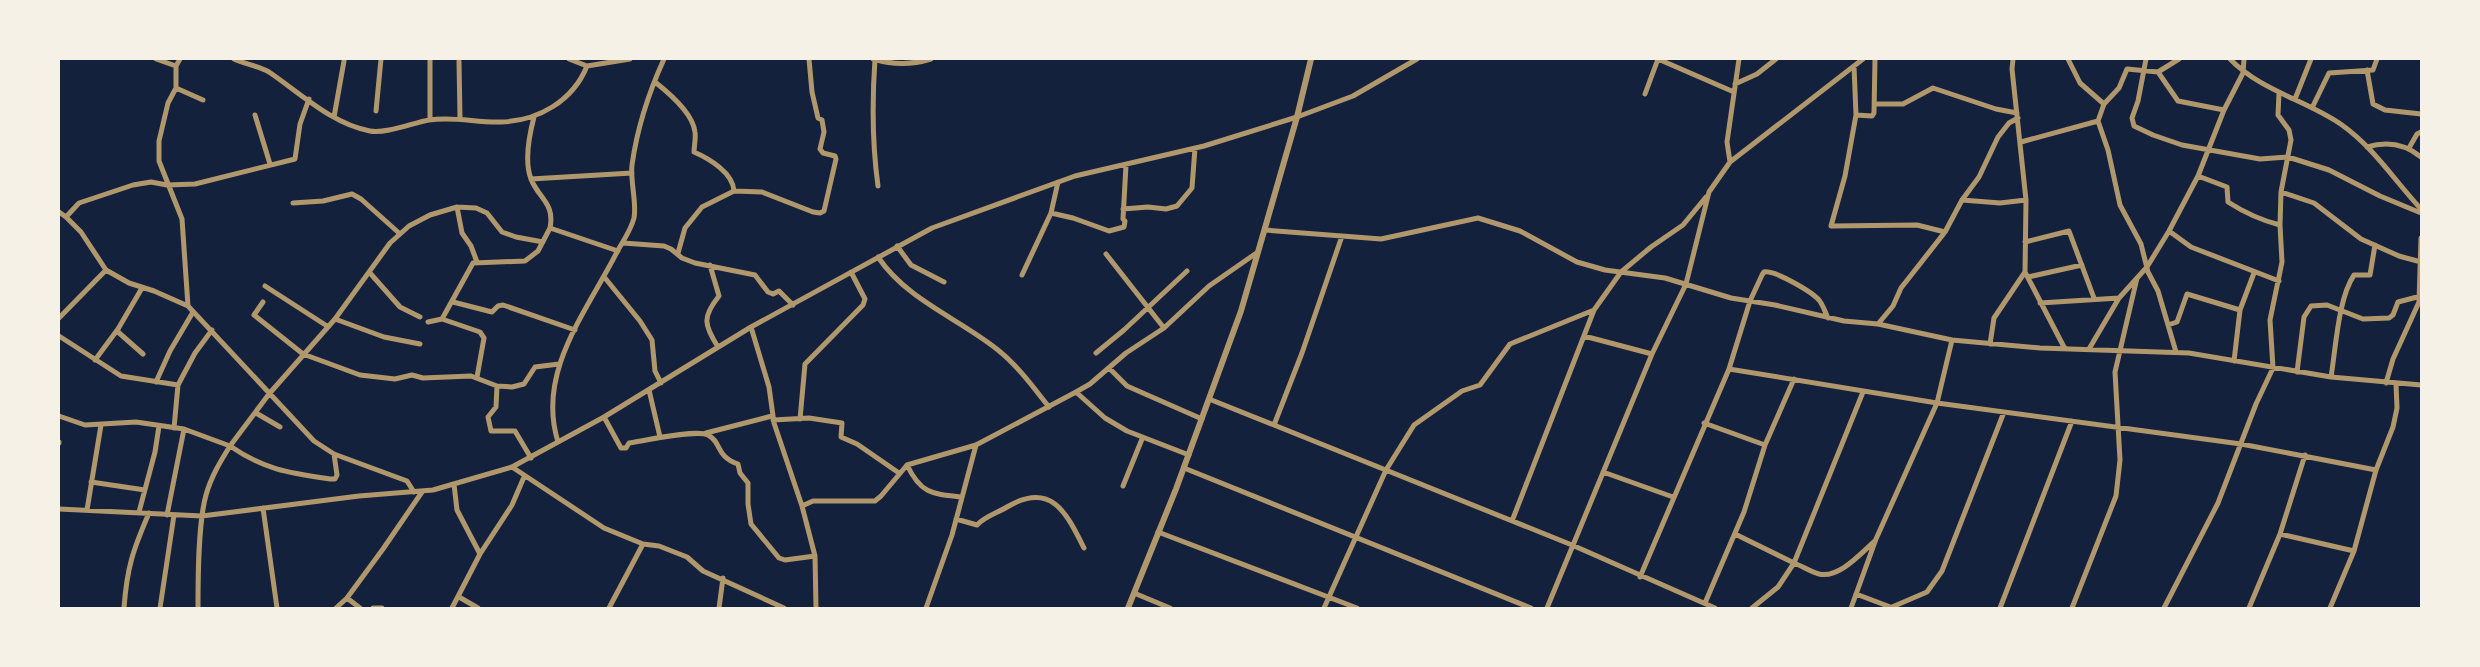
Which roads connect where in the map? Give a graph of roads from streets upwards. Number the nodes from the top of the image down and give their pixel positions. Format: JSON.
{"nodes":[{"id":1,"x":156,"y":59,"type":"edge"},
{"id":2,"x":180,"y":59,"type":"edge"},
{"id":3,"x":234,"y":59,"type":"edge"},
{"id":4,"x":382,"y":59,"type":"edge"},
{"id":5,"x":430,"y":59,"type":"edge"},
{"id":6,"x":569,"y":59,"type":"edge"},
{"id":7,"x":630,"y":59,"type":"edge"},
{"id":8,"x":664,"y":59,"type":"edge"},
{"id":9,"x":809,"y":59,"type":"edge"},
{"id":10,"x":874,"y":59,"type":"edge"},
{"id":11,"x":931,"y":59,"type":"edge"},
{"id":12,"x":1311,"y":59,"type":"edge"},
{"id":13,"x":1417,"y":59,"type":"edge"},
{"id":14,"x":1658,"y":59,"type":"edge"},
{"id":15,"x":1738,"y":59,"type":"edge"},
{"id":16,"x":1776,"y":59,"type":"edge"},
{"id":17,"x":1863,"y":59,"type":"edge"},
{"id":18,"x":1875,"y":59,"type":"edge"},
{"id":19,"x":2013,"y":59,"type":"edge"},
{"id":20,"x":2068,"y":59,"type":"edge"},
{"id":21,"x":2146,"y":59,"type":"edge"},
{"id":22,"x":2179,"y":59,"type":"edge"},
{"id":23,"x":2230,"y":59,"type":"edge"},
{"id":24,"x":2244,"y":59,"type":"edge"},
{"id":25,"x":2311,"y":59,"type":"edge"},
{"id":26,"x":2377,"y":59,"type":"edge"},
{"id":27,"x":344,"y":61,"type":"dead end"},
{"id":28,"x":459,"y":61,"type":"dead end"},
{"id":29,"x":176,"y":66,"type":"junction"},
{"id":30,"x":587,"y":66,"type":"junction"},
{"id":31,"x":1854,"y":66,"type":"junction"},
{"id":32,"x":2143,"y":69,"type":"junction"},
{"id":33,"x":2367,"y":70,"type":"junction"},
{"id":34,"x":2158,"y":72,"type":"junction"},
{"id":35,"x":2243,"y":73,"type":"junction"},
{"id":36,"x":655,"y":82,"type":"junction"},
{"id":37,"x":1735,"y":84,"type":"junction"},
{"id":38,"x":176,"y":88,"type":"junction"},
{"id":39,"x":1734,"y":92,"type":"junction"},
{"id":40,"x":2279,"y":93,"type":"junction"},
{"id":41,"x":1645,"y":94,"type":"dead end"},
{"id":42,"x":309,"y":99,"type":"junction"},
{"id":43,"x":2295,"y":99,"type":"junction"},
{"id":44,"x":203,"y":100,"type":"dead end"},
{"id":45,"x":1876,"y":104,"type":"junction"},
{"id":46,"x":2104,"y":104,"type":"junction"},
{"id":47,"x":2312,"y":108,"type":"junction"},
{"id":48,"x":2224,"y":110,"type":"junction"},
{"id":49,"x":376,"y":111,"type":"dead end"},
{"id":50,"x":2421,"y":114,"type":"edge"},
{"id":51,"x":255,"y":115,"type":"dead end"},
{"id":52,"x":1856,"y":115,"type":"junction"},
{"id":53,"x":2017,"y":116,"type":"junction"},
{"id":54,"x":334,"y":117,"type":"junction"},
{"id":55,"x":534,"y":117,"type":"junction"},
{"id":56,"x":460,"y":118,"type":"junction"},
{"id":57,"x":1297,"y":118,"type":"junction"},
{"id":58,"x":430,"y":120,"type":"junction"},
{"id":59,"x":2098,"y":121,"type":"junction"},
{"id":60,"x":2421,"y":132,"type":"edge"},
{"id":61,"x":2021,"y":142,"type":"junction"},
{"id":62,"x":2367,"y":147,"type":"junction"},
{"id":63,"x":1195,"y":148,"type":"junction"},
{"id":64,"x":2409,"y":148,"type":"junction"},
{"id":65,"x":2208,"y":149,"type":"junction"},
{"id":66,"x":2288,"y":157,"type":"junction"},
{"id":67,"x":2421,"y":157,"type":"edge"},
{"id":68,"x":1730,"y":162,"type":"junction"},
{"id":69,"x":270,"y":164,"type":"junction"},
{"id":70,"x":1126,"y":165,"type":"junction"},
{"id":71,"x":632,"y":173,"type":"junction"},
{"id":72,"x":2198,"y":176,"type":"junction"},
{"id":73,"x":530,"y":179,"type":"junction"},
{"id":74,"x":1058,"y":182,"type":"junction"},
{"id":75,"x":167,"y":185,"type":"junction"},
{"id":76,"x":878,"y":186,"type":"dead end"},
{"id":77,"x":734,"y":191,"type":"junction"},
{"id":78,"x":1709,"y":192,"type":"junction"},
{"id":79,"x":2281,"y":192,"type":"junction"},
{"id":80,"x":1962,"y":200,"type":"junction"},
{"id":81,"x":2026,"y":200,"type":"junction"},
{"id":82,"x":293,"y":203,"type":"dead end"},
{"id":83,"x":457,"y":207,"type":"junction"},
{"id":84,"x":1123,"y":209,"type":"junction"},
{"id":85,"x":2421,"y":209,"type":"edge"},
{"id":86,"x":59,"y":212,"type":"edge"},
{"id":87,"x":1051,"y":213,"type":"junction"},
{"id":88,"x":2421,"y":213,"type":"edge"},
{"id":89,"x":66,"y":216,"type":"junction"},
{"id":90,"x":2280,"y":225,"type":"junction"},
{"id":91,"x":550,"y":228,"type":"junction"},
{"id":92,"x":1265,"y":230,"type":"junction"},
{"id":93,"x":2169,"y":231,"type":"junction"},
{"id":94,"x":1945,"y":232,"type":"junction"},
{"id":95,"x":399,"y":233,"type":"junction"},
{"id":96,"x":1342,"y":236,"type":"junction"},
{"id":97,"x":2421,"y":238,"type":"edge"},
{"id":98,"x":544,"y":242,"type":"junction"},
{"id":99,"x":2025,"y":242,"type":"junction"},
{"id":100,"x":623,"y":243,"type":"junction"},
{"id":101,"x":2376,"y":245,"type":"junction"},
{"id":102,"x":897,"y":246,"type":"junction"},
{"id":103,"x":618,"y":251,"type":"junction"},
{"id":104,"x":1259,"y":252,"type":"junction"},
{"id":105,"x":678,"y":253,"type":"junction"},
{"id":106,"x":1106,"y":254,"type":"dead end"},
{"id":107,"x":878,"y":257,"type":"junction"},
{"id":108,"x":477,"y":262,"type":"junction"},
{"id":109,"x":2421,"y":262,"type":"edge"},
{"id":110,"x":710,"y":265,"type":"junction"},
{"id":111,"x":2082,"y":265,"type":"junction"},
{"id":112,"x":2147,"y":268,"type":"junction"},
{"id":113,"x":106,"y":270,"type":"junction"},
{"id":114,"x":1187,"y":271,"type":"dead end"},
{"id":115,"x":851,"y":272,"type":"junction"},
{"id":116,"x":1621,"y":272,"type":"junction"},
{"id":117,"x":2025,"y":272,"type":"junction"},
{"id":118,"x":370,"y":273,"type":"junction"},
{"id":119,"x":2254,"y":273,"type":"junction"},
{"id":120,"x":1022,"y":275,"type":"dead end"},
{"id":121,"x":605,"y":278,"type":"junction"},
{"id":122,"x":2028,"y":278,"type":"junction"},
{"id":123,"x":2137,"y":278,"type":"junction"},
{"id":124,"x":2279,"y":281,"type":"junction"},
{"id":125,"x":944,"y":282,"type":"dead end"},
{"id":126,"x":1686,"y":284,"type":"junction"},
{"id":127,"x":265,"y":286,"type":"dead end"},
{"id":128,"x":142,"y":288,"type":"junction"},
{"id":129,"x":2420,"y":296,"type":"edge"},
{"id":130,"x":2094,"y":298,"type":"junction"},
{"id":131,"x":2119,"y":298,"type":"junction"},
{"id":132,"x":1750,"y":301,"type":"junction"},
{"id":133,"x":263,"y":302,"type":"dead end"},
{"id":134,"x":453,"y":302,"type":"junction"},
{"id":135,"x":2040,"y":303,"type":"junction"},
{"id":136,"x":793,"y":305,"type":"junction"},
{"id":137,"x":188,"y":306,"type":"junction"},
{"id":138,"x":1148,"y":308,"type":"junction"},
{"id":139,"x":1594,"y":310,"type":"junction"},
{"id":140,"x":2240,"y":310,"type":"junction"},
{"id":141,"x":2342,"y":310,"type":"junction"},
{"id":142,"x":193,"y":312,"type":"junction"},
{"id":143,"x":59,"y":316,"type":"edge"},
{"id":144,"x":420,"y":317,"type":"dead end"},
{"id":145,"x":442,"y":318,"type":"junction"},
{"id":146,"x":1828,"y":318,"type":"junction"},
{"id":147,"x":335,"y":319,"type":"junction"},
{"id":148,"x":428,"y":322,"type":"dead end"},
{"id":149,"x":1878,"y":324,"type":"junction"},
{"id":150,"x":2168,"y":325,"type":"junction"},
{"id":151,"x":327,"y":326,"type":"junction"},
{"id":152,"x":751,"y":326,"type":"junction"},
{"id":153,"x":1164,"y":328,"type":"junction"},
{"id":154,"x":118,"y":329,"type":"junction"},
{"id":155,"x":212,"y":330,"type":"junction"},
{"id":156,"x":575,"y":330,"type":"junction"},
{"id":157,"x":59,"y":336,"type":"edge"},
{"id":158,"x":1584,"y":336,"type":"junction"},
{"id":159,"x":1952,"y":340,"type":"junction"},
{"id":160,"x":420,"y":344,"type":"dead end"},
{"id":161,"x":1990,"y":344,"type":"junction"},
{"id":162,"x":718,"y":347,"type":"junction"},
{"id":163,"x":2089,"y":349,"type":"junction"},
{"id":164,"x":2065,"y":350,"type":"junction"},
{"id":165,"x":2118,"y":351,"type":"junction"},
{"id":166,"x":2176,"y":352,"type":"junction"},
{"id":167,"x":1096,"y":353,"type":"dead end"},
{"id":168,"x":143,"y":354,"type":"dead end"},
{"id":169,"x":303,"y":354,"type":"junction"},
{"id":170,"x":1652,"y":354,"type":"junction"},
{"id":171,"x":95,"y":360,"type":"junction"},
{"id":172,"x":2234,"y":361,"type":"junction"},
{"id":173,"x":558,"y":364,"type":"junction"},
{"id":174,"x":1109,"y":368,"type":"junction"},
{"id":175,"x":2273,"y":368,"type":"junction"},
{"id":176,"x":1728,"y":369,"type":"junction"},
{"id":177,"x":2296,"y":372,"type":"junction"},
{"id":178,"x":477,"y":377,"type":"junction"},
{"id":179,"x":2331,"y":377,"type":"junction"},
{"id":180,"x":1794,"y":380,"type":"junction"},
{"id":181,"x":156,"y":382,"type":"junction"},
{"id":182,"x":661,"y":383,"type":"junction"},
{"id":183,"x":2386,"y":383,"type":"junction"},
{"id":184,"x":2396,"y":384,"type":"junction"},
{"id":185,"x":178,"y":385,"type":"junction"},
{"id":186,"x":2421,"y":385,"type":"edge"},
{"id":187,"x":498,"y":386,"type":"junction"},
{"id":188,"x":649,"y":390,"type":"junction"},
{"id":189,"x":1076,"y":392,"type":"junction"},
{"id":190,"x":1863,"y":392,"type":"junction"},
{"id":191,"x":269,"y":394,"type":"junction"},
{"id":192,"x":1209,"y":398,"type":"junction"},
{"id":193,"x":1938,"y":403,"type":"junction"},
{"id":194,"x":1049,"y":407,"type":"junction"},
{"id":195,"x":2004,"y":412,"type":"junction"},
{"id":196,"x":256,"y":413,"type":"junction"},
{"id":197,"x":59,"y":416,"type":"edge"},
{"id":198,"x":604,"y":417,"type":"junction"},
{"id":199,"x":773,"y":418,"type":"junction"},
{"id":200,"x":800,"y":419,"type":"junction"},
{"id":201,"x":1202,"y":419,"type":"junction"},
{"id":202,"x":2072,"y":421,"type":"junction"},
{"id":203,"x":1704,"y":423,"type":"junction"},
{"id":204,"x":101,"y":425,"type":"junction"},
{"id":205,"x":1274,"y":425,"type":"junction"},
{"id":206,"x":159,"y":426,"type":"junction"},
{"id":207,"x":280,"y":427,"type":"dead end"},
{"id":208,"x":174,"y":428,"type":"junction"},
{"id":209,"x":2118,"y":428,"type":"junction"},
{"id":210,"x":184,"y":429,"type":"junction"},
{"id":211,"x":706,"y":434,"type":"junction"},
{"id":212,"x":660,"y":437,"type":"junction"},
{"id":213,"x":1142,"y":439,"type":"junction"},
{"id":214,"x":558,"y":442,"type":"junction"},
{"id":215,"x":976,"y":444,"type":"junction"},
{"id":216,"x":2241,"y":444,"type":"junction"},
{"id":217,"x":1766,"y":445,"type":"junction"},
{"id":218,"x":230,"y":446,"type":"junction"},
{"id":219,"x":334,"y":454,"type":"junction"},
{"id":220,"x":1189,"y":455,"type":"junction"},
{"id":221,"x":2305,"y":455,"type":"junction"},
{"id":222,"x":531,"y":458,"type":"junction"},
{"id":223,"x":907,"y":465,"type":"junction"},
{"id":224,"x":512,"y":467,"type":"junction"},
{"id":225,"x":1184,"y":468,"type":"junction"},
{"id":226,"x":1386,"y":470,"type":"junction"},
{"id":227,"x":2376,"y":470,"type":"junction"},
{"id":228,"x":1603,"y":472,"type":"junction"},
{"id":229,"x":899,"y":473,"type":"junction"},
{"id":230,"x":524,"y":478,"type":"junction"},
{"id":231,"x":91,"y":482,"type":"junction"},
{"id":232,"x":454,"y":484,"type":"junction"},
{"id":233,"x":1123,"y":486,"type":"dead end"},
{"id":234,"x":145,"y":490,"type":"junction"},
{"id":235,"x":414,"y":492,"type":"junction"},
{"id":236,"x":422,"y":492,"type":"junction"},
{"id":237,"x":962,"y":497,"type":"junction"},
{"id":238,"x":1673,"y":497,"type":"junction"},
{"id":239,"x":802,"y":506,"type":"junction"},
{"id":240,"x":263,"y":508,"type":"junction"},
{"id":241,"x":59,"y":509,"type":"edge"},
{"id":242,"x":87,"y":510,"type":"junction"},
{"id":243,"x":139,"y":512,"type":"junction"},
{"id":244,"x":149,"y":513,"type":"junction"},
{"id":245,"x":167,"y":515,"type":"junction"},
{"id":246,"x":174,"y":515,"type":"junction"},
{"id":247,"x":202,"y":516,"type":"junction"},
{"id":248,"x":956,"y":519,"type":"junction"},
{"id":249,"x":1512,"y":521,"type":"junction"},
{"id":250,"x":1158,"y":532,"type":"junction"},
{"id":251,"x":1735,"y":534,"type":"junction"},
{"id":252,"x":2280,"y":534,"type":"junction"},
{"id":253,"x":1356,"y":537,"type":"junction"},
{"id":254,"x":1876,"y":539,"type":"junction"},
{"id":255,"x":643,"y":544,"type":"junction"},
{"id":256,"x":1572,"y":545,"type":"junction"},
{"id":257,"x":1084,"y":548,"type":"dead end"},
{"id":258,"x":2354,"y":550,"type":"junction"},
{"id":259,"x":480,"y":554,"type":"junction"},
{"id":260,"x":815,"y":556,"type":"junction"},
{"id":261,"x":1794,"y":563,"type":"junction"},
{"id":262,"x":1640,"y":577,"type":"junction"},
{"id":263,"x":722,"y":578,"type":"junction"},
{"id":264,"x":1134,"y":593,"type":"junction"},
{"id":265,"x":1856,"y":594,"type":"junction"},
{"id":266,"x":458,"y":597,"type":"junction"},
{"id":267,"x":1329,"y":597,"type":"junction"},
{"id":268,"x":347,"y":598,"type":"junction"},
{"id":269,"x":1705,"y":603,"type":"junction"},
{"id":270,"x":124,"y":608,"type":"edge"},
{"id":271,"x":160,"y":608,"type":"edge"},
{"id":272,"x":198,"y":608,"type":"edge"},
{"id":273,"x":277,"y":608,"type":"edge"},
{"id":274,"x":336,"y":608,"type":"edge"},
{"id":275,"x":360,"y":608,"type":"edge"},
{"id":276,"x":373,"y":608,"type":"edge"},
{"id":277,"x":382,"y":608,"type":"edge"},
{"id":278,"x":452,"y":608,"type":"edge"},
{"id":279,"x":478,"y":608,"type":"edge"},
{"id":280,"x":609,"y":608,"type":"edge"},
{"id":281,"x":719,"y":608,"type":"edge"},
{"id":282,"x":784,"y":608,"type":"edge"},
{"id":283,"x":816,"y":608,"type":"edge"},
{"id":284,"x":926,"y":608,"type":"edge"},
{"id":285,"x":1128,"y":608,"type":"edge"},
{"id":286,"x":1170,"y":608,"type":"edge"},
{"id":287,"x":1324,"y":608,"type":"edge"},
{"id":288,"x":1357,"y":608,"type":"edge"},
{"id":289,"x":1531,"y":608,"type":"edge"},
{"id":290,"x":1547,"y":608,"type":"edge"},
{"id":291,"x":1715,"y":608,"type":"edge"},
{"id":292,"x":1752,"y":608,"type":"edge"},
{"id":293,"x":1851,"y":608,"type":"edge"},
{"id":294,"x":1893,"y":608,"type":"edge"},
{"id":295,"x":2000,"y":608,"type":"edge"},
{"id":296,"x":2072,"y":608,"type":"edge"},
{"id":297,"x":2164,"y":608,"type":"edge"},
{"id":298,"x":2249,"y":608,"type":"edge"},
{"id":299,"x":2330,"y":608,"type":"edge"}],
"edges":[{"from":1,"to":29,"type":"street"},
{"from":2,"to":29,"type":"street"},
{"from":3,"to":42,"type":"street"},
{"from":4,"to":49,"type":"street"},
{"from":5,"to":58,"type":"street"},
{"from":6,"to":30,"type":"street"},
{"from":7,"to":30,"type":"street"},
{"from":8,"to":36,"type":"street"},
{"from":9,"to":77,"type":"street"},
{"from":10,"to":11,"type":"street"},
{"from":10,"to":76,"type":"street"},
{"from":12,"to":57,"type":"street"},
{"from":13,"to":57,"type":"street"},
{"from":14,"to":39,"type":"street"},
{"from":14,"to":41,"type":"street"},
{"from":15,"to":37,"type":"street"},
{"from":16,"to":37,"type":"street"},
{"from":17,"to":31,"type":"street"},
{"from":18,"to":45,"type":"street"},
{"from":19,"to":53,"type":"street"},
{"from":20,"to":46,"type":"street"},
{"from":21,"to":32,"type":"street"},
{"from":22,"to":34,"type":"street"},
{"from":23,"to":35,"type":"street"},
{"from":24,"to":35,"type":"street"},
{"from":25,"to":43,"type":"street"},
{"from":26,"to":33,"type":"street"},
{"from":27,"to":54,"type":"street"},
{"from":28,"to":56,"type":"street"},
{"from":29,"to":38,"type":"street"},
{"from":30,"to":55,"type":"street"},
{"from":31,"to":52,"type":"street"},
{"from":31,"to":68,"type":"street"},
{"from":32,"to":34,"type":"street"},
{"from":32,"to":46,"type":"street"},
{"from":32,"to":65,"type":"street"},
{"from":33,"to":47,"type":"street"},
{"from":33,"to":50,"type":"street"},
{"from":34,"to":48,"type":"street"},
{"from":35,"to":40,"type":"street"},
{"from":35,"to":48,"type":"street"},
{"from":36,"to":71,"type":"street"},
{"from":36,"to":77,"type":"street"},
{"from":37,"to":39,"type":"street"},
{"from":38,"to":44,"type":"street"},
{"from":38,"to":75,"type":"street"},
{"from":39,"to":68,"type":"street"},
{"from":40,"to":43,"type":"street"},
{"from":40,"to":66,"type":"street"},
{"from":42,"to":54,"type":"street"},
{"from":42,"to":69,"type":"street"},
{"from":43,"to":47,"type":"street"},
{"from":45,"to":52,"type":"street"},
{"from":45,"to":53,"type":"street"},
{"from":46,"to":59,"type":"street"},
{"from":47,"to":62,"type":"street"},
{"from":48,"to":65,"type":"street"},
{"from":51,"to":69,"type":"street"},
{"from":52,"to":94,"type":"street"},
{"from":53,"to":61,"type":"street"},
{"from":53,"to":80,"type":"street"},
{"from":54,"to":58,"type":"street"},
{"from":55,"to":56,"type":"street"},
{"from":55,"to":73,"type":"street"},
{"from":56,"to":58,"type":"street"},
{"from":57,"to":63,"type":"street"},
{"from":57,"to":92,"type":"street"},
{"from":59,"to":61,"type":"street"},
{"from":59,"to":112,"type":"street"},
{"from":60,"to":64,"type":"street"},
{"from":61,"to":81,"type":"street"},
{"from":62,"to":64,"type":"street"},
{"from":62,"to":85,"type":"street"},
{"from":63,"to":70,"type":"street"},
{"from":63,"to":84,"type":"street"},
{"from":64,"to":67,"type":"street"},
{"from":65,"to":66,"type":"street"},
{"from":65,"to":72,"type":"street"},
{"from":66,"to":79,"type":"street"},
{"from":66,"to":88,"type":"street"},
{"from":68,"to":78,"type":"street"},
{"from":69,"to":75,"type":"street"},
{"from":70,"to":74,"type":"street"},
{"from":70,"to":84,"type":"street"},
{"from":71,"to":73,"type":"street"},
{"from":71,"to":100,"type":"street"},
{"from":72,"to":90,"type":"street"},
{"from":72,"to":93,"type":"street"},
{"from":73,"to":91,"type":"street"},
{"from":74,"to":87,"type":"street"},
{"from":74,"to":102,"type":"street"},
{"from":75,"to":89,"type":"street"},
{"from":75,"to":137,"type":"street"},
{"from":77,"to":105,"type":"street"},
{"from":78,"to":116,"type":"street"},
{"from":78,"to":126,"type":"street"},
{"from":79,"to":90,"type":"street"},
{"from":79,"to":101,"type":"street"},
{"from":80,"to":81,"type":"street"},
{"from":80,"to":94,"type":"street"},
{"from":81,"to":99,"type":"street"},
{"from":82,"to":95,"type":"street"},
{"from":83,"to":95,"type":"street"},
{"from":83,"to":98,"type":"street"},
{"from":83,"to":108,"type":"street"},
{"from":84,"to":87,"type":"street"},
{"from":86,"to":89,"type":"street"},
{"from":87,"to":120,"type":"street"},
{"from":89,"to":113,"type":"street"},
{"from":90,"to":124,"type":"street"},
{"from":91,"to":98,"type":"street"},
{"from":91,"to":103,"type":"street"},
{"from":92,"to":96,"type":"street"},
{"from":92,"to":104,"type":"street"},
{"from":93,"to":112,"type":"street"},
{"from":93,"to":119,"type":"street"},
{"from":94,"to":149,"type":"street"},
{"from":95,"to":118,"type":"street"},
{"from":96,"to":116,"type":"street"},
{"from":96,"to":205,"type":"street"},
{"from":97,"to":109,"type":"street"},
{"from":98,"to":108,"type":"street"},
{"from":99,"to":111,"type":"street"},
{"from":99,"to":117,"type":"street"},
{"from":100,"to":103,"type":"street"},
{"from":100,"to":105,"type":"street"},
{"from":101,"to":109,"type":"street"},
{"from":101,"to":141,"type":"street"},
{"from":102,"to":107,"type":"street"},
{"from":102,"to":125,"type":"street"},
{"from":103,"to":121,"type":"street"},
{"from":104,"to":153,"type":"street"},
{"from":104,"to":192,"type":"street"},
{"from":105,"to":110,"type":"street"},
{"from":106,"to":138,"type":"street"},
{"from":107,"to":115,"type":"street"},
{"from":107,"to":194,"type":"street"},
{"from":108,"to":134,"type":"street"},
{"from":109,"to":129,"type":"street"},
{"from":110,"to":136,"type":"street"},
{"from":110,"to":162,"type":"street"},
{"from":111,"to":122,"type":"street"},
{"from":111,"to":130,"type":"street"},
{"from":112,"to":123,"type":"street"},
{"from":112,"to":150,"type":"street"},
{"from":113,"to":128,"type":"street"},
{"from":113,"to":143,"type":"street"},
{"from":114,"to":138,"type":"street"},
{"from":115,"to":136,"type":"street"},
{"from":115,"to":200,"type":"street"},
{"from":116,"to":126,"type":"street"},
{"from":116,"to":139,"type":"street"},
{"from":117,"to":122,"type":"street"},
{"from":117,"to":161,"type":"street"},
{"from":118,"to":144,"type":"street"},
{"from":118,"to":147,"type":"street"},
{"from":119,"to":124,"type":"street"},
{"from":119,"to":140,"type":"street"},
{"from":121,"to":156,"type":"street"},
{"from":121,"to":182,"type":"street"},
{"from":122,"to":135,"type":"street"},
{"from":123,"to":131,"type":"street"},
{"from":123,"to":165,"type":"street"},
{"from":124,"to":175,"type":"street"},
{"from":126,"to":132,"type":"street"},
{"from":126,"to":170,"type":"street"},
{"from":127,"to":151,"type":"street"},
{"from":128,"to":137,"type":"street"},
{"from":128,"to":154,"type":"street"},
{"from":129,"to":141,"type":"street"},
{"from":129,"to":183,"type":"street"},
{"from":130,"to":131,"type":"street"},
{"from":130,"to":135,"type":"street"},
{"from":131,"to":163,"type":"street"},
{"from":132,"to":146,"type":"street"},
{"from":132,"to":146,"type":"street"},
{"from":132,"to":176,"type":"street"},
{"from":133,"to":169,"type":"street"},
{"from":134,"to":145,"type":"street"},
{"from":134,"to":156,"type":"street"},
{"from":135,"to":164,"type":"street"},
{"from":136,"to":152,"type":"street"},
{"from":137,"to":142,"type":"street"},
{"from":138,"to":153,"type":"street"},
{"from":138,"to":167,"type":"street"},
{"from":139,"to":158,"type":"street"},
{"from":139,"to":226,"type":"street"},
{"from":140,"to":150,"type":"street"},
{"from":140,"to":172,"type":"street"},
{"from":141,"to":177,"type":"street"},
{"from":141,"to":179,"type":"street"},
{"from":142,"to":155,"type":"street"},
{"from":142,"to":181,"type":"street"},
{"from":145,"to":148,"type":"street"},
{"from":145,"to":178,"type":"street"},
{"from":146,"to":149,"type":"street"},
{"from":147,"to":151,"type":"street"},
{"from":147,"to":160,"type":"street"},
{"from":149,"to":159,"type":"street"},
{"from":150,"to":166,"type":"street"},
{"from":151,"to":169,"type":"street"},
{"from":152,"to":162,"type":"street"},
{"from":152,"to":199,"type":"street"},
{"from":153,"to":174,"type":"street"},
{"from":154,"to":168,"type":"street"},
{"from":154,"to":171,"type":"street"},
{"from":155,"to":185,"type":"street"},
{"from":155,"to":191,"type":"street"},
{"from":156,"to":173,"type":"street"},
{"from":157,"to":171,"type":"street"},
{"from":158,"to":170,"type":"street"},
{"from":158,"to":249,"type":"street"},
{"from":159,"to":161,"type":"street"},
{"from":159,"to":193,"type":"street"},
{"from":161,"to":164,"type":"street"},
{"from":162,"to":182,"type":"street"},
{"from":163,"to":164,"type":"street"},
{"from":163,"to":165,"type":"street"},
{"from":165,"to":166,"type":"street"},
{"from":165,"to":209,"type":"street"},
{"from":166,"to":172,"type":"street"},
{"from":169,"to":178,"type":"street"},
{"from":169,"to":191,"type":"street"},
{"from":170,"to":228,"type":"street"},
{"from":171,"to":181,"type":"street"},
{"from":172,"to":175,"type":"street"},
{"from":173,"to":187,"type":"street"},
{"from":173,"to":214,"type":"street"},
{"from":174,"to":189,"type":"street"},
{"from":174,"to":201,"type":"street"},
{"from":175,"to":177,"type":"street"},
{"from":175,"to":216,"type":"street"},
{"from":176,"to":180,"type":"street"},
{"from":176,"to":203,"type":"street"},
{"from":177,"to":179,"type":"street"},
{"from":178,"to":187,"type":"street"},
{"from":179,"to":183,"type":"street"},
{"from":180,"to":190,"type":"street"},
{"from":180,"to":217,"type":"street"},
{"from":181,"to":185,"type":"street"},
{"from":182,"to":188,"type":"street"},
{"from":183,"to":184,"type":"street"},
{"from":184,"to":186,"type":"street"},
{"from":184,"to":227,"type":"street"},
{"from":185,"to":208,"type":"street"},
{"from":187,"to":222,"type":"street"},
{"from":188,"to":198,"type":"street"},
{"from":188,"to":212,"type":"street"},
{"from":189,"to":194,"type":"street"},
{"from":189,"to":213,"type":"street"},
{"from":190,"to":193,"type":"street"},
{"from":190,"to":261,"type":"street"},
{"from":191,"to":196,"type":"street"},
{"from":191,"to":219,"type":"street"},
{"from":192,"to":201,"type":"street"},
{"from":192,"to":205,"type":"street"},
{"from":193,"to":195,"type":"street"},
{"from":193,"to":254,"type":"street"},
{"from":194,"to":215,"type":"street"},
{"from":195,"to":202,"type":"street"},
{"from":195,"to":294,"type":"street"},
{"from":196,"to":207,"type":"street"},
{"from":196,"to":218,"type":"street"},
{"from":197,"to":204,"type":"street"},
{"from":198,"to":212,"type":"street"},
{"from":198,"to":214,"type":"street"},
{"from":199,"to":200,"type":"street"},
{"from":199,"to":211,"type":"street"},
{"from":199,"to":239,"type":"street"},
{"from":200,"to":229,"type":"street"},
{"from":201,"to":220,"type":"street"},
{"from":202,"to":209,"type":"street"},
{"from":202,"to":295,"type":"street"},
{"from":203,"to":217,"type":"street"},
{"from":203,"to":238,"type":"street"},
{"from":204,"to":206,"type":"street"},
{"from":204,"to":231,"type":"street"},
{"from":205,"to":226,"type":"street"},
{"from":206,"to":208,"type":"street"},
{"from":206,"to":234,"type":"street"},
{"from":208,"to":210,"type":"street"},
{"from":209,"to":216,"type":"street"},
{"from":209,"to":296,"type":"street"},
{"from":210,"to":218,"type":"street"},
{"from":210,"to":245,"type":"street"},
{"from":211,"to":212,"type":"street"},
{"from":211,"to":260,"type":"street"},
{"from":213,"to":220,"type":"street"},
{"from":213,"to":233,"type":"street"},
{"from":214,"to":222,"type":"street"},
{"from":215,"to":223,"type":"street"},
{"from":215,"to":237,"type":"street"},
{"from":216,"to":221,"type":"street"},
{"from":216,"to":297,"type":"street"},
{"from":217,"to":251,"type":"street"},
{"from":218,"to":219,"type":"street"},
{"from":218,"to":247,"type":"street"},
{"from":219,"to":235,"type":"street"},
{"from":220,"to":225,"type":"street"},
{"from":221,"to":227,"type":"street"},
{"from":221,"to":252,"type":"street"},
{"from":222,"to":224,"type":"street"},
{"from":223,"to":229,"type":"street"},
{"from":223,"to":237,"type":"street"},
{"from":224,"to":230,"type":"street"},
{"from":224,"to":232,"type":"street"},
{"from":225,"to":250,"type":"street"},
{"from":225,"to":253,"type":"street"},
{"from":226,"to":249,"type":"street"},
{"from":226,"to":253,"type":"street"},
{"from":227,"to":258,"type":"street"},
{"from":228,"to":238,"type":"street"},
{"from":228,"to":256,"type":"street"},
{"from":229,"to":239,"type":"street"},
{"from":230,"to":255,"type":"street"},
{"from":230,"to":259,"type":"street"},
{"from":231,"to":234,"type":"street"},
{"from":231,"to":242,"type":"street"},
{"from":232,"to":236,"type":"street"},
{"from":232,"to":259,"type":"street"},
{"from":234,"to":243,"type":"street"},
{"from":235,"to":236,"type":"street"},
{"from":235,"to":240,"type":"street"},
{"from":236,"to":268,"type":"street"},
{"from":237,"to":248,"type":"street"},
{"from":238,"to":262,"type":"street"},
{"from":239,"to":260,"type":"street"},
{"from":240,"to":247,"type":"street"},
{"from":240,"to":273,"type":"street"},
{"from":241,"to":242,"type":"street"},
{"from":242,"to":243,"type":"street"},
{"from":243,"to":244,"type":"street"},
{"from":244,"to":245,"type":"street"},
{"from":244,"to":270,"type":"street"},
{"from":245,"to":246,"type":"street"},
{"from":246,"to":247,"type":"street"},
{"from":246,"to":271,"type":"street"},
{"from":247,"to":272,"type":"street"},
{"from":248,"to":257,"type":"street"},
{"from":248,"to":284,"type":"street"},
{"from":249,"to":256,"type":"street"},
{"from":250,"to":264,"type":"street"},
{"from":250,"to":267,"type":"street"},
{"from":251,"to":261,"type":"street"},
{"from":251,"to":269,"type":"street"},
{"from":252,"to":258,"type":"street"},
{"from":252,"to":298,"type":"street"},
{"from":253,"to":267,"type":"street"},
{"from":253,"to":289,"type":"street"},
{"from":254,"to":261,"type":"street"},
{"from":254,"to":265,"type":"street"},
{"from":255,"to":263,"type":"street"},
{"from":255,"to":280,"type":"street"},
{"from":256,"to":262,"type":"street"},
{"from":256,"to":290,"type":"street"},
{"from":258,"to":299,"type":"street"},
{"from":259,"to":266,"type":"street"},
{"from":260,"to":283,"type":"street"},
{"from":261,"to":292,"type":"street"},
{"from":262,"to":269,"type":"street"},
{"from":263,"to":281,"type":"street"},
{"from":263,"to":282,"type":"street"},
{"from":264,"to":285,"type":"street"},
{"from":264,"to":286,"type":"street"},
{"from":265,"to":293,"type":"street"},
{"from":265,"to":294,"type":"street"},
{"from":266,"to":278,"type":"street"},
{"from":266,"to":279,"type":"street"},
{"from":267,"to":287,"type":"street"},
{"from":267,"to":288,"type":"street"},
{"from":268,"to":274,"type":"street"},
{"from":268,"to":275,"type":"street"},
{"from":269,"to":291,"type":"street"},
{"from":276,"to":277,"type":"street"}]}
